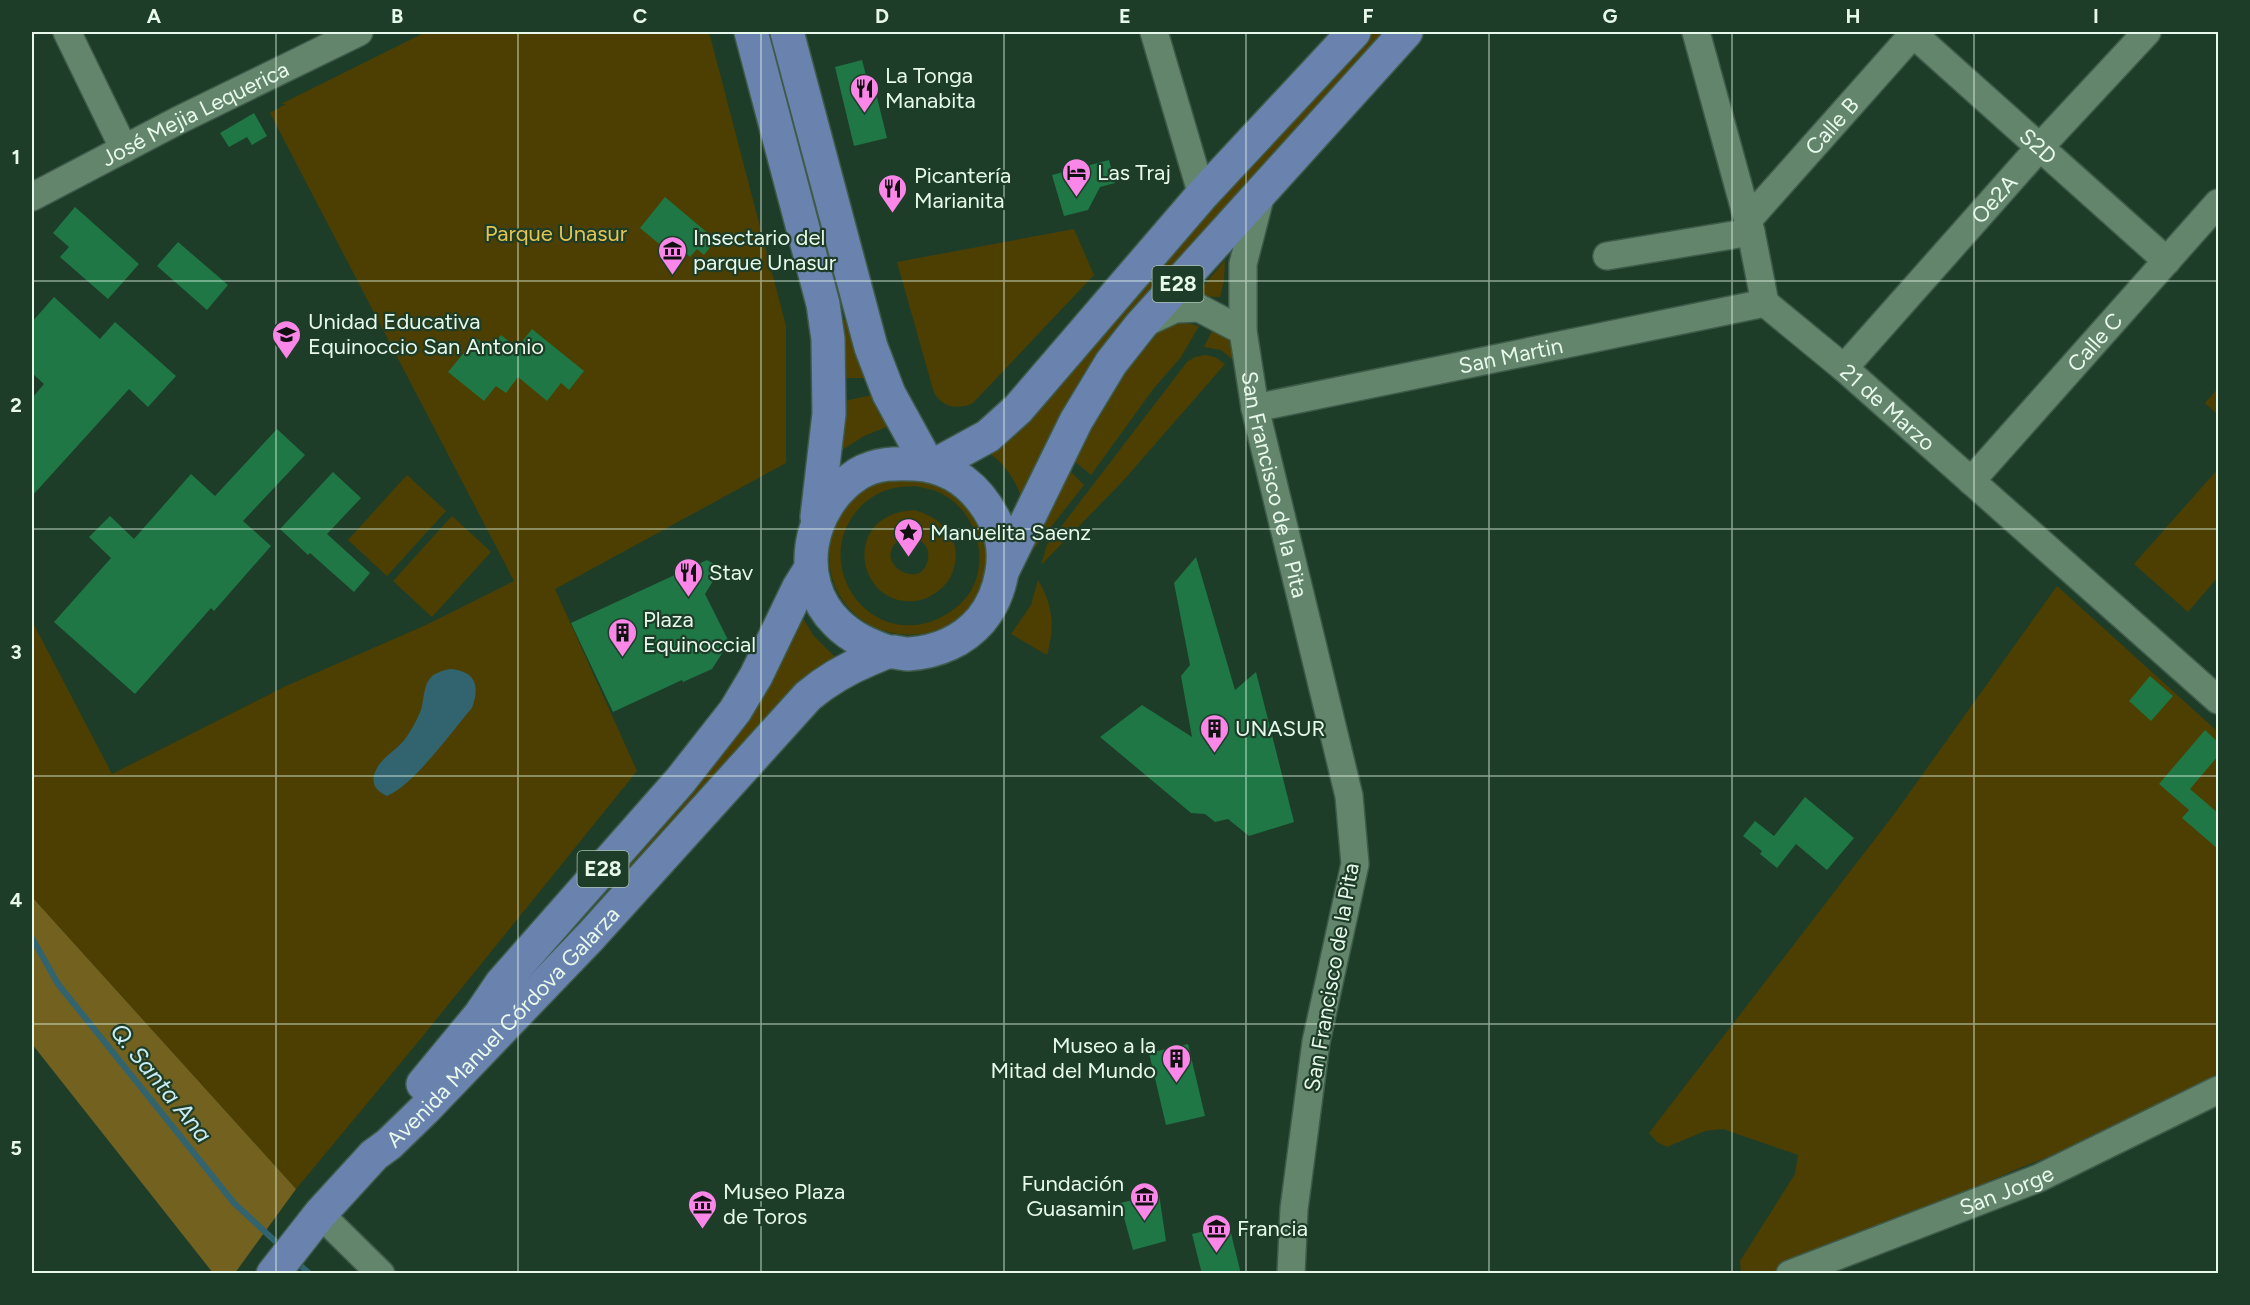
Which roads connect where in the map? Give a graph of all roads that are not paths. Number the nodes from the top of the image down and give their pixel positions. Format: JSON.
{"nodes":[{"id":1,"x":67,"y":32,"type":"edge"},
{"id":2,"x":359,"y":32,"type":"edge"},
{"id":3,"x":751,"y":32,"type":"edge"},
{"id":4,"x":787,"y":32,"type":"edge"},
{"id":5,"x":1154,"y":32,"type":"edge"},
{"id":6,"x":1354,"y":32,"type":"edge"},
{"id":7,"x":1406,"y":32,"type":"edge"},
{"id":8,"x":1696,"y":32,"type":"edge"},
{"id":9,"x":1913,"y":32,"type":"edge"},
{"id":10,"x":2147,"y":32,"type":"edge"},
{"id":11,"x":2040,"y":147,"type":"junction"},
{"id":12,"x":124,"y":149,"type":"junction"},
{"id":13,"x":1261,"y":194,"type":"junction"},
{"id":14,"x":1202,"y":195,"type":"junction"},
{"id":15,"x":32,"y":196,"type":"edge"},
{"id":16,"x":2218,"y":202,"type":"edge"},
{"id":17,"x":1750,"y":226,"type":"junction"},
{"id":18,"x":1607,"y":256,"type":"dead end"},
{"id":19,"x":2167,"y":261,"type":"junction"},
{"id":20,"x":1765,"y":303,"type":"junction"},
{"id":21,"x":1141,"y":325,"type":"junction"},
{"id":22,"x":1243,"y":331,"type":"junction"},
{"id":23,"x":1844,"y":368,"type":"junction"},
{"id":24,"x":1255,"y":408,"type":"junction"},
{"id":25,"x":931,"y":465,"type":"junction"},
{"id":26,"x":1971,"y":481,"type":"junction"},
{"id":27,"x":817,"y":522,"type":"junction"},
{"id":28,"x":811,"y":568,"type":"junction"},
{"id":29,"x":1002,"y":572,"type":"junction"},
{"id":30,"x":888,"y":652,"type":"junction"},
{"id":31,"x":2218,"y":700,"type":"edge"},
{"id":32,"x":581,"y":895,"type":"junction"},
{"id":33,"x":607,"y":917,"type":"junction"},
{"id":34,"x":2218,"y":1090,"type":"edge"},
{"id":35,"x":374,"y":1155,"type":"junction"},
{"id":36,"x":320,"y":1214,"type":"junction"},
{"id":37,"x":273,"y":1274,"type":"edge"},
{"id":38,"x":381,"y":1274,"type":"edge"},
{"id":39,"x":1291,"y":1274,"type":"edge"},
{"id":40,"x":1790,"y":1274,"type":"edge"}],
"edges":[{"from":1,"to":12,"type":"street"},
{"from":2,"to":12,"type":"street","name":"José Mejia Lequerica"},
{"from":3,"to":27,"type":"main road"},
{"from":4,"to":25,"type":"main road"},
{"from":5,"to":14,"type":"street"},
{"from":6,"to":14,"type":"main road","number":"E28"},
{"from":7,"to":13,"type":"main road","number":"E28"},
{"from":8,"to":17,"type":"street"},
{"from":9,"to":11,"type":"street","name":"S2D"},
{"from":9,"to":17,"type":"street","name":"Calle B"},
{"from":10,"to":11,"type":"street","name":"Oe2A"},
{"from":11,"to":19,"type":"street","name":"S2D"},
{"from":11,"to":23,"type":"street","name":"Oe2A"},
{"from":12,"to":15,"type":"street","name":"José Mejia Lequerica"},
{"from":13,"to":21,"type":"main road","number":"E28"},
{"from":13,"to":22,"type":"street","name":"San Francisco de la Pita"},
{"from":14,"to":25,"type":"main road","number":"E28"},
{"from":16,"to":19,"type":"street","name":"Calle C"},
{"from":17,"to":18,"type":"street"},
{"from":17,"to":20,"type":"street"},
{"from":19,"to":26,"type":"street","name":"Calle C"},
{"from":20,"to":23,"type":"street","name":"21 de Marzo"},
{"from":20,"to":24,"type":"street","name":"San Martin"},
{"from":21,"to":22,"type":"street"},
{"from":21,"to":29,"type":"main road","number":"E28"},
{"from":22,"to":24,"type":"street","name":"San Francisco de la Pita"},
{"from":23,"to":26,"type":"street","name":"21 de Marzo"},
{"from":24,"to":39,"type":"street","name":"San Francisco de la Pita"},
{"from":25,"to":27,"type":"main road","number":"E28"},
{"from":25,"to":29,"type":"main road","number":"E28"},
{"from":26,"to":31,"type":"street","name":"21 de Marzo"},
{"from":27,"to":28,"type":"main road","number":"E28"},
{"from":28,"to":30,"type":"main road","number":"E28"},
{"from":28,"to":32,"type":"main road","name":"Avenida Manuel Córdova Galarza","number":"E28"},
{"from":29,"to":30,"type":"main road","number":"E28"},
{"from":30,"to":33,"type":"main road","name":"Avenida Manuel Córdova Galarza","number":"E28"},
{"from":32,"to":33,"type":"main road"},
{"from":32,"to":35,"type":"main road","name":"Avenida Manuel Córdova Galarza","number":"E28"},
{"from":33,"to":35,"type":"main road","name":"Avenida Manuel Córdova Galarza","number":"E28"},
{"from":34,"to":40,"type":"street","name":"San Jorge"},
{"from":35,"to":36,"type":"main road","name":"Avenida Manuel Córdova Galarza","number":"E28"},
{"from":36,"to":37,"type":"main road","name":"Avenida Manuel Córdova Galarza","number":"E28"},
{"from":36,"to":38,"type":"street"}]}
